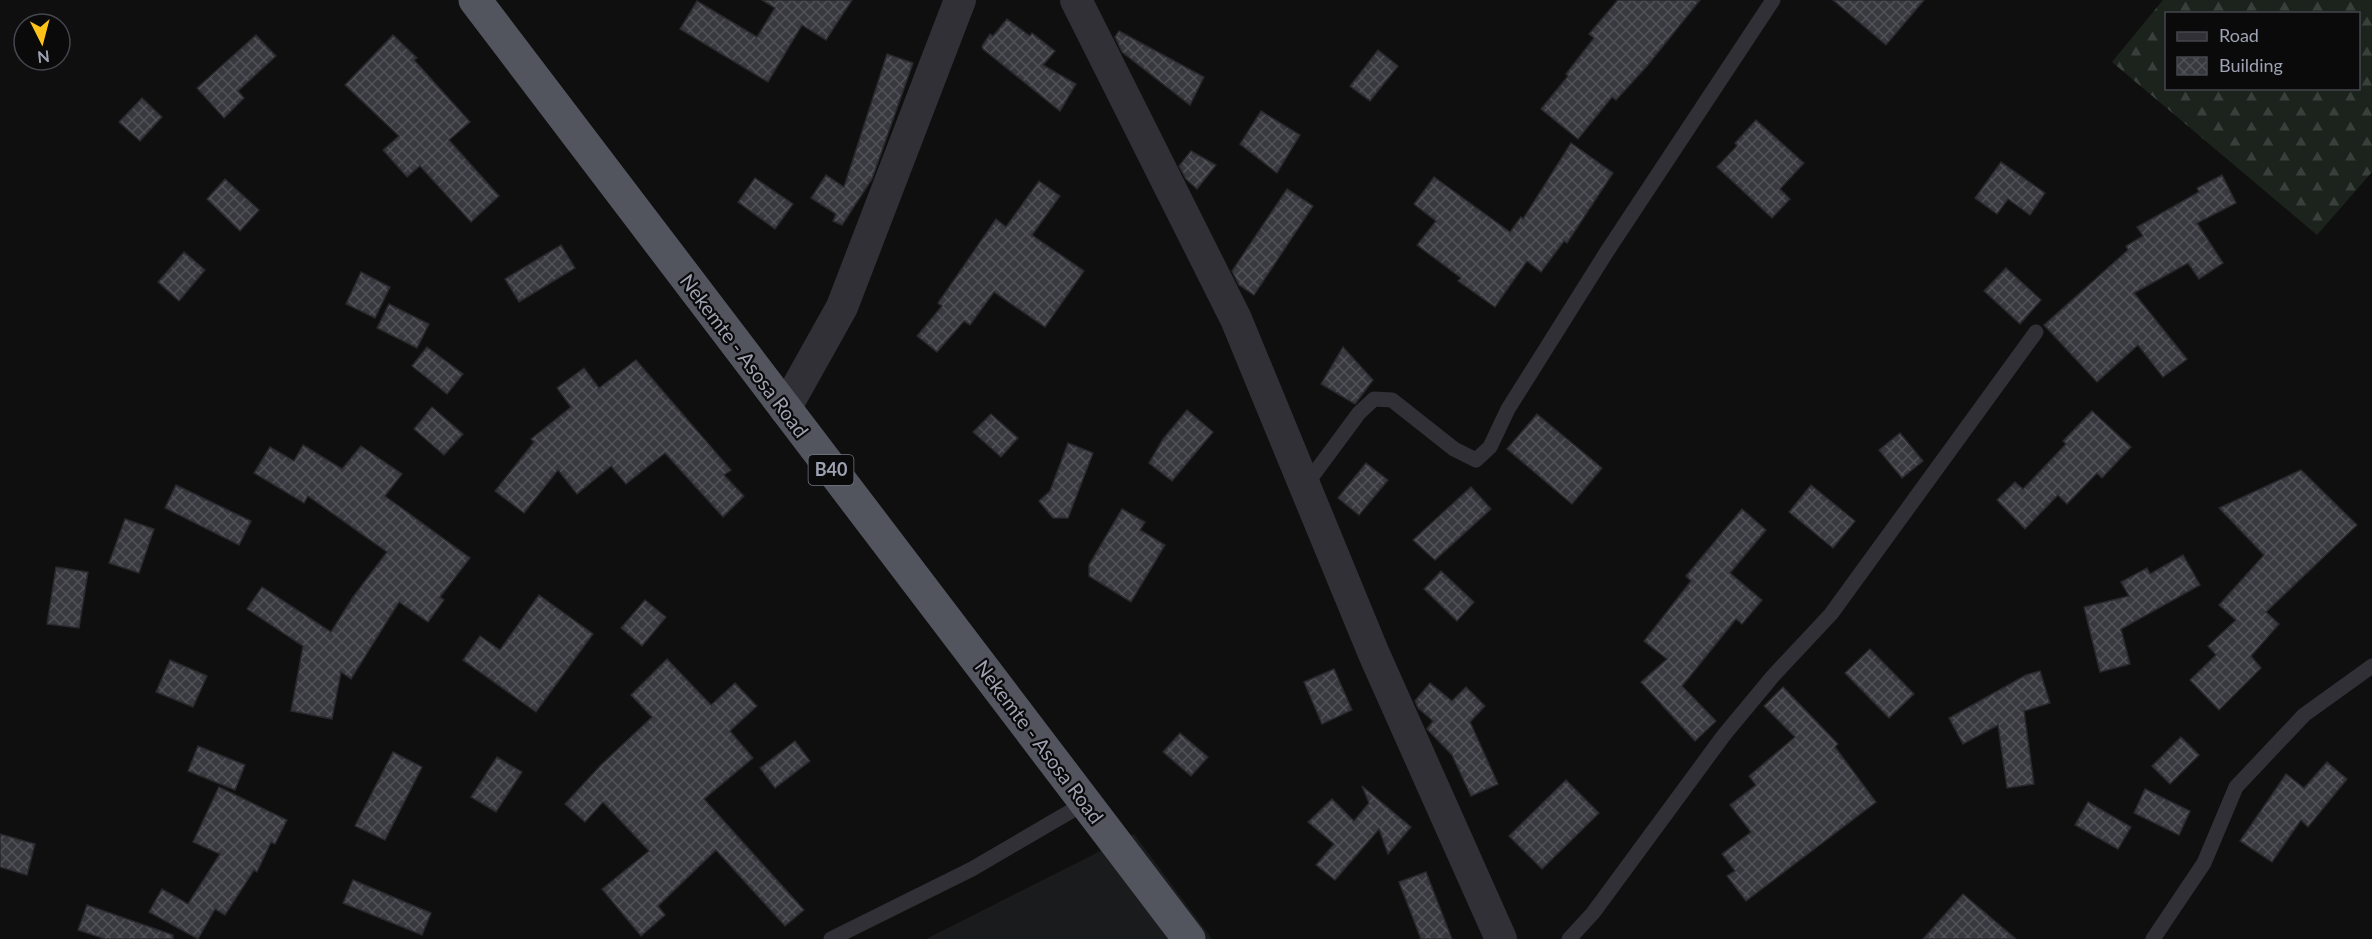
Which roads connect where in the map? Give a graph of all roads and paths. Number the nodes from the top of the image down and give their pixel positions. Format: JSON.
{"nodes":[{"id":1,"x":476,"y":0,"type":"edge"},
{"id":2,"x":960,"y":0,"type":"edge"},
{"id":3,"x":1076,"y":0,"type":"edge"},
{"id":4,"x":1773,"y":0,"type":"edge"},
{"id":5,"x":2036,"y":332,"type":"dead end"},
{"id":6,"x":784,"y":409,"type":"junction"},
{"id":7,"x":1305,"y":486,"type":"junction"},
{"id":8,"x":2372,"y":666,"type":"edge"},
{"id":9,"x":1085,"y":803,"type":"junction"},
{"id":10,"x":831,"y":939,"type":"edge"},
{"id":11,"x":1189,"y":939,"type":"edge"},
{"id":12,"x":1501,"y":939,"type":"edge"},
{"id":13,"x":1569,"y":939,"type":"edge"},
{"id":14,"x":2153,"y":939,"type":"edge"}],
"edges":[{"from":1,"to":6,"type":"highway","name":"Nekemte - Asosa Road","number":"B40"},
{"from":2,"to":6,"type":"street"},
{"from":3,"to":7,"type":"street"},
{"from":4,"to":7,"type":"lane"},
{"from":5,"to":13,"type":"lane"},
{"from":6,"to":9,"type":"highway","name":"Nekemte - Asosa Road","number":"B40"},
{"from":7,"to":12,"type":"street"},
{"from":8,"to":14,"type":"lane"},
{"from":9,"to":10,"type":"lane"},
{"from":9,"to":11,"type":"highway","name":"Nekemte - Asosa Road","number":"B40"}]}
